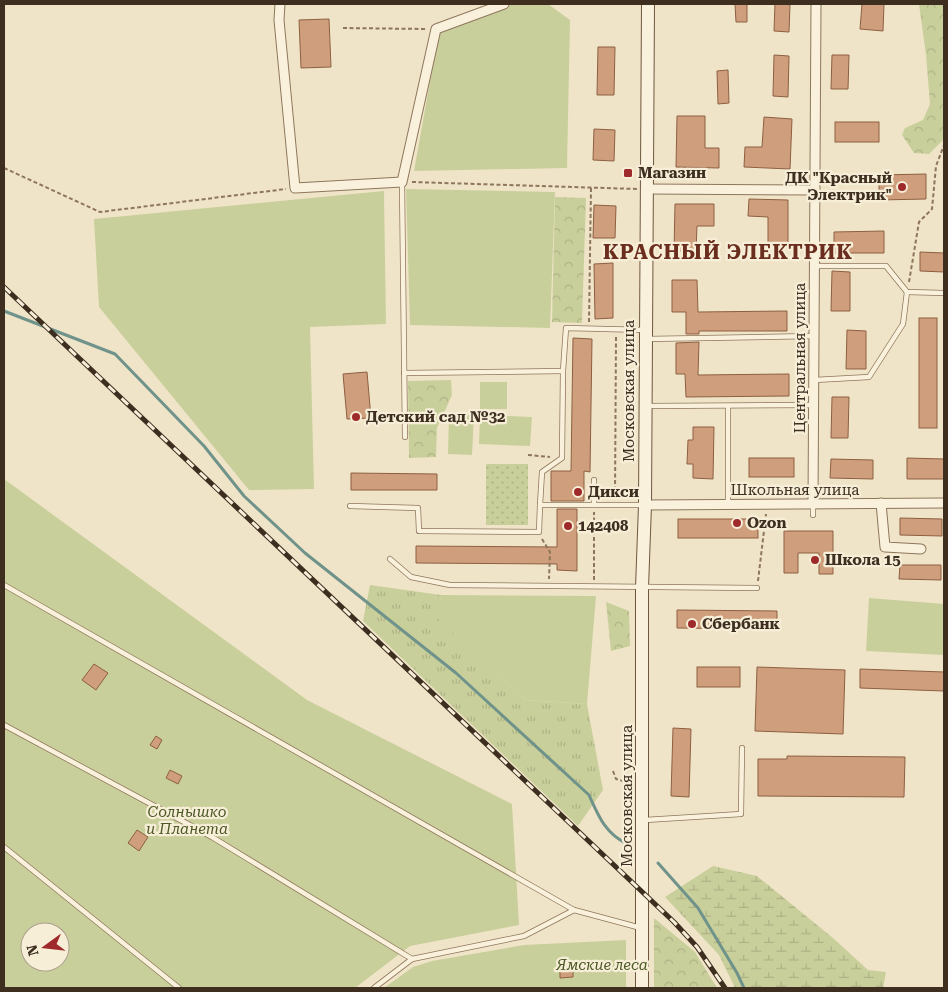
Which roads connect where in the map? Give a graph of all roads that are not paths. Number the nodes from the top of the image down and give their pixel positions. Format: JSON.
{"nodes":[{"id":1,"x":280,"y":4,"type":"edge"},
{"id":2,"x":504,"y":4,"type":"edge"},
{"id":3,"x":648,"y":4,"type":"edge"},
{"id":4,"x":816,"y":4,"type":"edge"},
{"id":5,"x":402,"y":182,"type":"junction"},
{"id":6,"x":648,"y":189,"type":"junction"},
{"id":7,"x":815,"y":190,"type":"junction"},
{"id":8,"x":815,"y":266,"type":"junction"},
{"id":9,"x":907,"y":292,"type":"junction"},
{"id":10,"x":944,"y":293,"type":"edge"},
{"id":11,"x":645,"y":334,"type":"junction"},
{"id":12,"x":814,"y":336,"type":"junction"},
{"id":13,"x":563,"y":371,"type":"junction"},
{"id":14,"x":404,"y":373,"type":"junction"},
{"id":15,"x":814,"y":380,"type":"junction"},
{"id":16,"x":814,"y":405,"type":"junction"},
{"id":17,"x":645,"y":406,"type":"junction"},
{"id":18,"x":728,"y":406,"type":"junction"},
{"id":19,"x":405,"y":437,"type":"dead end"},
{"id":20,"x":594,"y":480,"type":"dead end"},
{"id":21,"x":813,"y":503,"type":"junction"},
{"id":22,"x":882,"y":503,"type":"junction"},
{"id":23,"x":944,"y":503,"type":"edge"},
{"id":24,"x":728,"y":504,"type":"junction"},
{"id":25,"x":540,"y":505,"type":"junction"},
{"id":26,"x":594,"y":505,"type":"junction"},
{"id":27,"x":645,"y":505,"type":"junction"},
{"id":28,"x":350,"y":506,"type":"dead end"},
{"id":29,"x":813,"y":515,"type":"dead end"},
{"id":30,"x":921,"y":549,"type":"dead end"},
{"id":31,"x":390,"y":559,"type":"dead end"},
{"id":32,"x":4,"y":585,"type":"edge"},
{"id":33,"x":642,"y":588,"type":"junction"},
{"id":34,"x":757,"y":588,"type":"road end"},
{"id":35,"x":4,"y":725,"type":"edge"},
{"id":36,"x":742,"y":748,"type":"dead end"},
{"id":37,"x":643,"y":820,"type":"junction"},
{"id":38,"x":4,"y":847,"type":"edge"},
{"id":39,"x":574,"y":910,"type":"junction"},
{"id":40,"x":642,"y":929,"type":"junction"},
{"id":41,"x":412,"y":959,"type":"junction"},
{"id":42,"x":179,"y":988,"type":"edge"},
{"id":43,"x":374,"y":988,"type":"edge"},
{"id":44,"x":642,"y":988,"type":"edge"}],
"edges":[{"from":1,"to":5,"type":"street"},
{"from":2,"to":5,"type":"street"},
{"from":3,"to":6,"type":"street","name":"Московская улица"},
{"from":4,"to":7,"type":"street","name":"Центральная улица"},
{"from":5,"to":14,"type":"lane"},
{"from":6,"to":7,"type":"street"},
{"from":6,"to":11,"type":"street","name":"Московская улица"},
{"from":7,"to":8,"type":"street","name":"Центральная улица"},
{"from":8,"to":9,"type":"lane"},
{"from":8,"to":12,"type":"street","name":"Центральная улица"},
{"from":9,"to":10,"type":"lane"},
{"from":9,"to":15,"type":"lane"},
{"from":11,"to":12,"type":"lane"},
{"from":11,"to":13,"type":"lane"},
{"from":11,"to":17,"type":"street","name":"Московская улица"},
{"from":12,"to":15,"type":"street","name":"Центральная улица"},
{"from":13,"to":14,"type":"lane"},
{"from":13,"to":25,"type":"lane"},
{"from":14,"to":19,"type":"lane"},
{"from":15,"to":16,"type":"street","name":"Центральная улица"},
{"from":16,"to":18,"type":"lane"},
{"from":16,"to":21,"type":"street","name":"Центральная улица"},
{"from":17,"to":18,"type":"lane"},
{"from":17,"to":27,"type":"street","name":"Московская улица"},
{"from":18,"to":24,"type":"lane"},
{"from":20,"to":26,"type":"lane"},
{"from":21,"to":22,"type":"street","name":"Школьная улица"},
{"from":21,"to":24,"type":"street","name":"Школьная улица"},
{"from":21,"to":29,"type":"lane"},
{"from":22,"to":23,"type":"street","name":"Школьная улица"},
{"from":22,"to":30,"type":"street"},
{"from":24,"to":27,"type":"street","name":"Школьная улица"},
{"from":25,"to":26,"type":"lane"},
{"from":25,"to":28,"type":"lane"},
{"from":26,"to":27,"type":"lane"},
{"from":27,"to":33,"type":"street","name":"Московская улица"},
{"from":31,"to":33,"type":"lane"},
{"from":32,"to":39,"type":"lane"},
{"from":33,"to":34,"type":"lane"},
{"from":33,"to":37,"type":"street","name":"Московская улица"},
{"from":35,"to":41,"type":"lane"},
{"from":36,"to":37,"type":"lane"},
{"from":37,"to":40,"type":"street","name":"Московская улица"},
{"from":38,"to":42,"type":"lane"},
{"from":39,"to":40,"type":"lane"},
{"from":39,"to":41,"type":"lane"},
{"from":40,"to":44,"type":"street","name":"Московская улица"},
{"from":41,"to":43,"type":"lane"}]}
